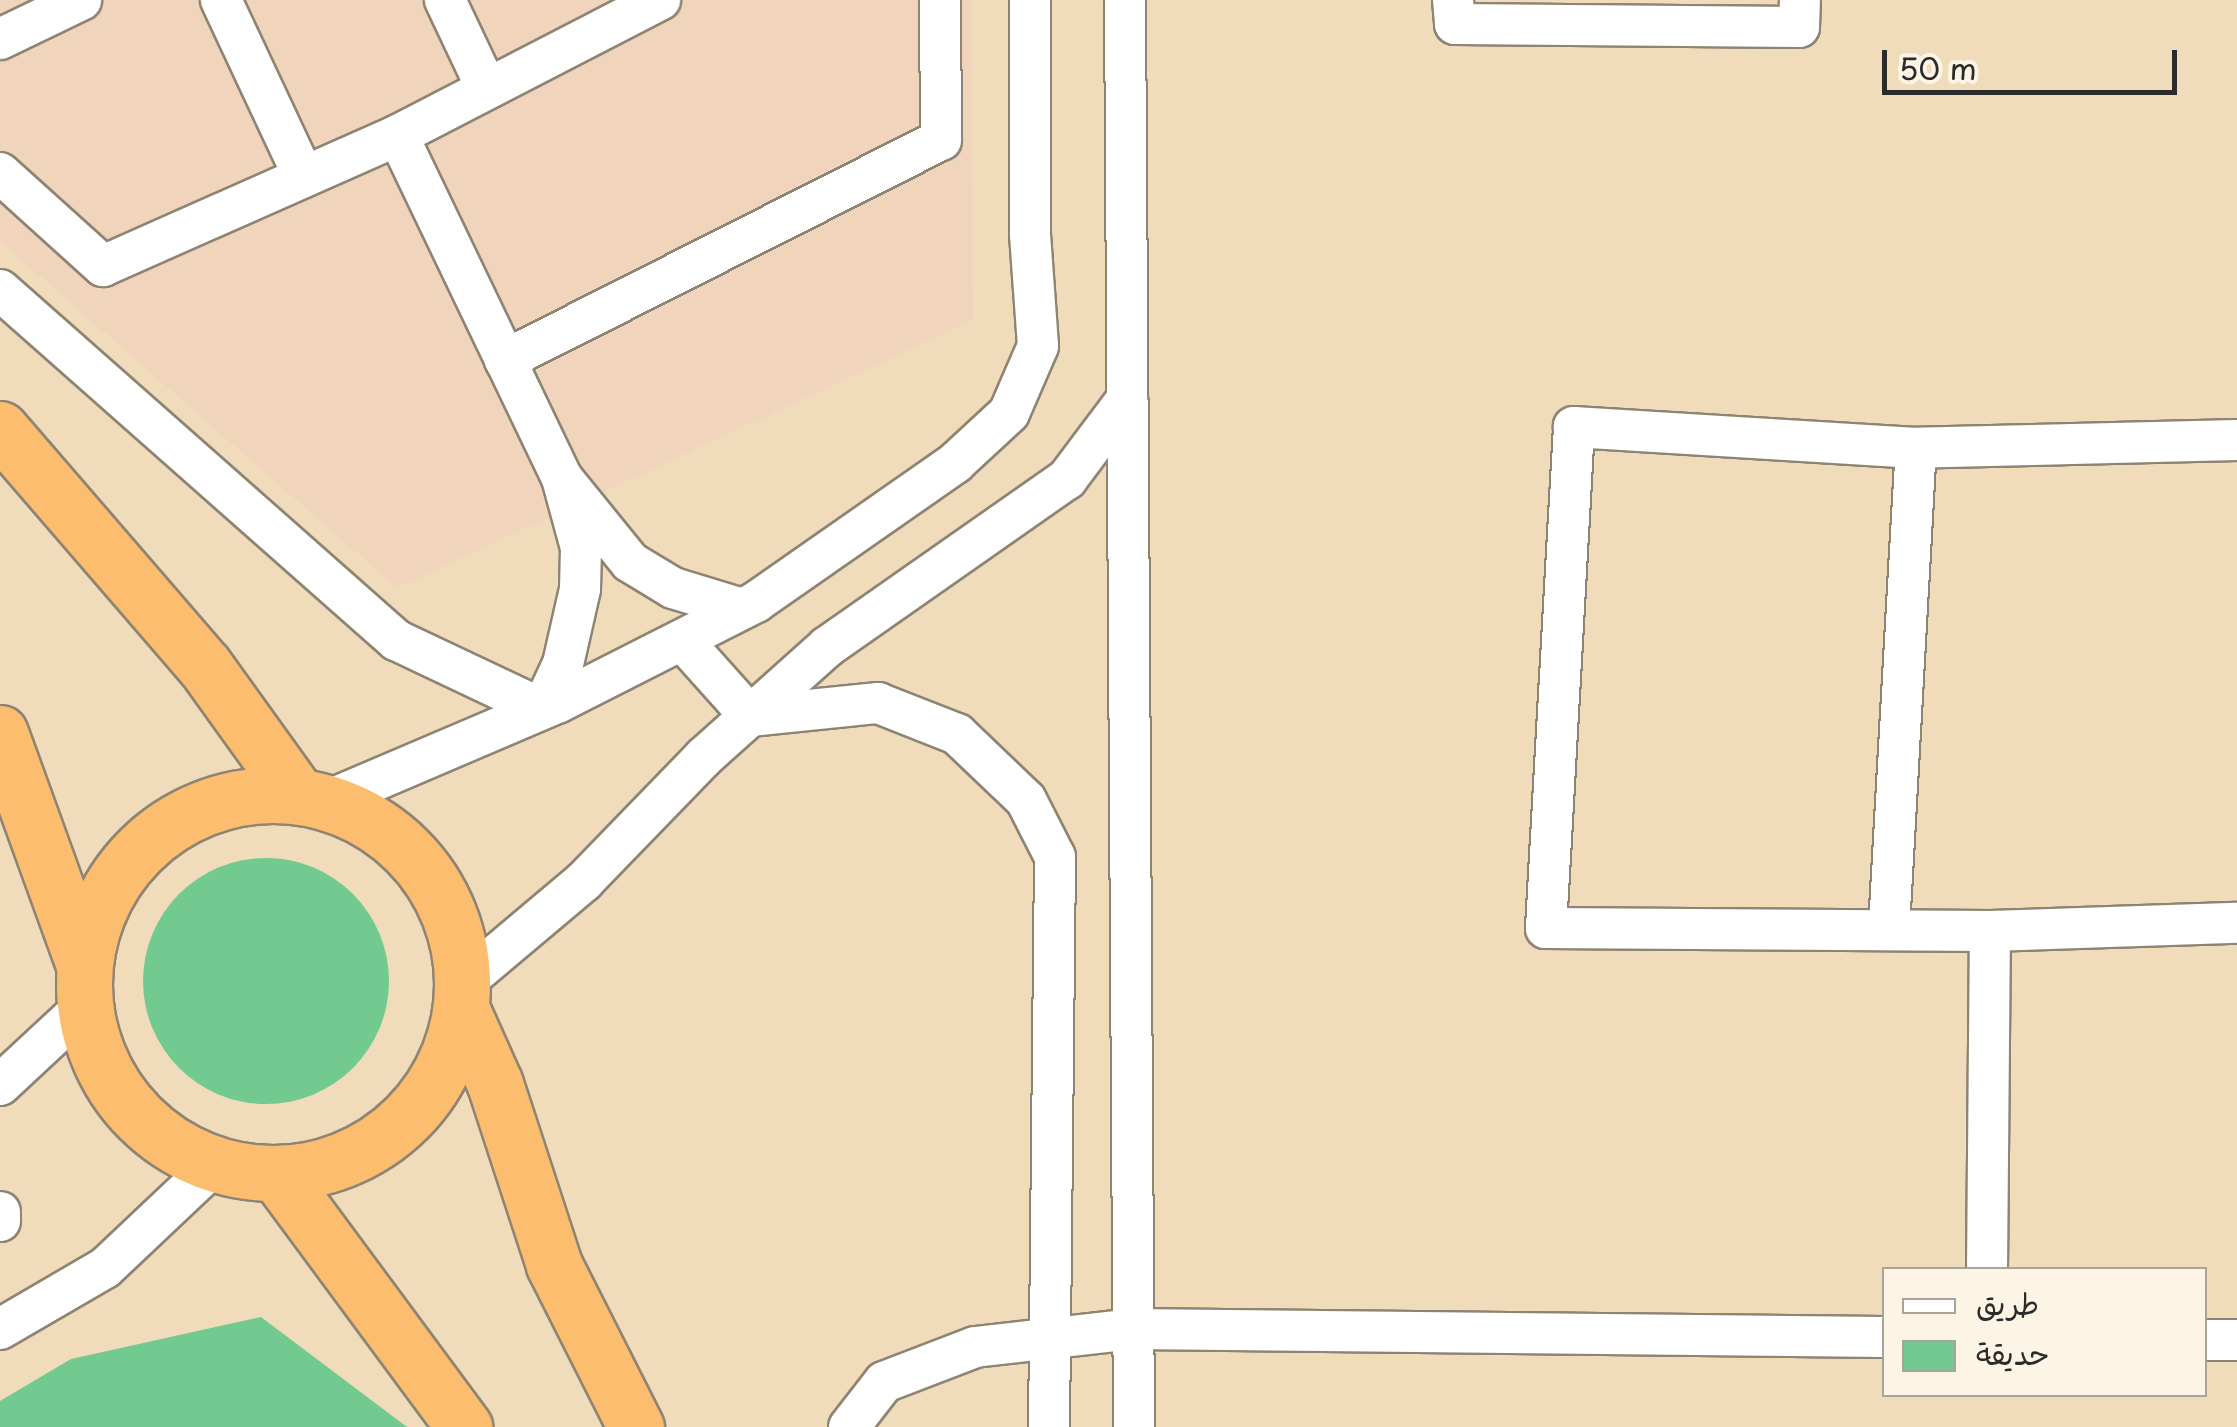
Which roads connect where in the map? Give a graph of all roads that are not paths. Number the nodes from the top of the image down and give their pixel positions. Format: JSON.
{"nodes":[{"id":1,"x":82,"y":0,"type":"edge"},
{"id":2,"x":221,"y":0,"type":"edge"},
{"id":3,"x":445,"y":0,"type":"edge"},
{"id":4,"x":660,"y":0,"type":"edge"},
{"id":5,"x":940,"y":0,"type":"edge"},
{"id":6,"x":1030,"y":0,"type":"edge"},
{"id":7,"x":1124,"y":0,"type":"edge"},
{"id":8,"x":1453,"y":0,"type":"edge"},
{"id":9,"x":1800,"y":0,"type":"edge"},
{"id":10,"x":0,"y":39,"type":"edge"},
{"id":11,"x":487,"y":89,"type":"junction"},
{"id":12,"x":398,"y":135,"type":"junction"},
{"id":13,"x":0,"y":173,"type":"edge"},
{"id":14,"x":304,"y":176,"type":"junction"},
{"id":15,"x":0,"y":290,"type":"edge"},
{"id":16,"x":506,"y":360,"type":"junction"},
{"id":17,"x":1127,"y":399,"type":"junction"},
{"id":18,"x":0,"y":429,"type":"edge"},
{"id":19,"x":2237,"y":440,"type":"edge"},
{"id":20,"x":1916,"y":448,"type":"junction"},
{"id":21,"x":562,"y":478,"type":"junction"},
{"id":22,"x":742,"y":609,"type":"junction"},
{"id":23,"x":683,"y":641,"type":"junction"},
{"id":24,"x":542,"y":709,"type":"junction"},
{"id":25,"x":750,"y":716,"type":"junction"},
{"id":26,"x":0,"y":733,"type":"edge"},
{"id":27,"x":312,"y":798,"type":"junction"},
{"id":28,"x":2237,"y":923,"type":"edge"},
{"id":29,"x":1889,"y":928,"type":"junction"},
{"id":30,"x":1990,"y":931,"type":"junction"},
{"id":31,"x":84,"y":986,"type":"junction"},
{"id":32,"x":462,"y":995,"type":"junction"},
{"id":33,"x":0,"y":1084,"type":"edge"},
{"id":34,"x":214,"y":1165,"type":"junction"},
{"id":35,"x":277,"y":1174,"type":"junction"},
{"id":36,"x":0,"y":1212,"type":"edge"},
{"id":37,"x":0,"y":1221,"type":"edge"},
{"id":38,"x":1987,"y":1267,"type":"edge"},
{"id":39,"x":0,"y":1328,"type":"edge"},
{"id":40,"x":1132,"y":1329,"type":"junction"},
{"id":41,"x":1882,"y":1337,"type":"edge"},
{"id":42,"x":1052,"y":1339,"type":"junction"},
{"id":43,"x":2207,"y":1340,"type":"edge"},
{"id":44,"x":2237,"y":1340,"type":"edge"},
{"id":45,"x":464,"y":1427,"type":"edge"},
{"id":46,"x":636,"y":1427,"type":"edge"},
{"id":47,"x":849,"y":1427,"type":"edge"},
{"id":48,"x":1048,"y":1427,"type":"edge"},
{"id":49,"x":1134,"y":1427,"type":"edge"}],
"edges":[{"from":1,"to":10,"type":"street"},
{"from":2,"to":14,"type":"street"},
{"from":3,"to":11,"type":"street"},
{"from":4,"to":11,"type":"street"},
{"from":5,"to":16,"type":"street"},
{"from":6,"to":22,"type":"street"},
{"from":7,"to":17,"type":"street"},
{"from":8,"to":9,"type":"street"},
{"from":11,"to":12,"type":"street"},
{"from":12,"to":14,"type":"street"},
{"from":12,"to":16,"type":"street"},
{"from":13,"to":14,"type":"street"},
{"from":15,"to":24,"type":"street"},
{"from":16,"to":21,"type":"street"},
{"from":17,"to":25,"type":"street"},
{"from":17,"to":40,"type":"street"},
{"from":18,"to":27,"type":"highway"},
{"from":19,"to":20,"type":"street"},
{"from":20,"to":29,"type":"street"},
{"from":20,"to":29,"type":"street"},
{"from":21,"to":22,"type":"street"},
{"from":21,"to":24,"type":"street"},
{"from":22,"to":23,"type":"street"},
{"from":23,"to":24,"type":"street"},
{"from":23,"to":25,"type":"street"},
{"from":24,"to":27,"type":"street"},
{"from":25,"to":32,"type":"street"},
{"from":25,"to":42,"type":"street"},
{"from":26,"to":31,"type":"highway"},
{"from":27,"to":31,"type":"highway"},
{"from":27,"to":32,"type":"highway"},
{"from":28,"to":30,"type":"street"},
{"from":29,"to":30,"type":"street"},
{"from":30,"to":38,"type":"street"},
{"from":31,"to":33,"type":"street"},
{"from":31,"to":34,"type":"highway"},
{"from":32,"to":35,"type":"highway"},
{"from":32,"to":46,"type":"highway"},
{"from":34,"to":35,"type":"highway"},
{"from":34,"to":39,"type":"street"},
{"from":35,"to":45,"type":"highway"},
{"from":36,"to":37,"type":"street"},
{"from":40,"to":41,"type":"street"},
{"from":40,"to":42,"type":"street"},
{"from":40,"to":49,"type":"street"},
{"from":42,"to":47,"type":"street"},
{"from":42,"to":48,"type":"street"},
{"from":43,"to":44,"type":"street"}]}
